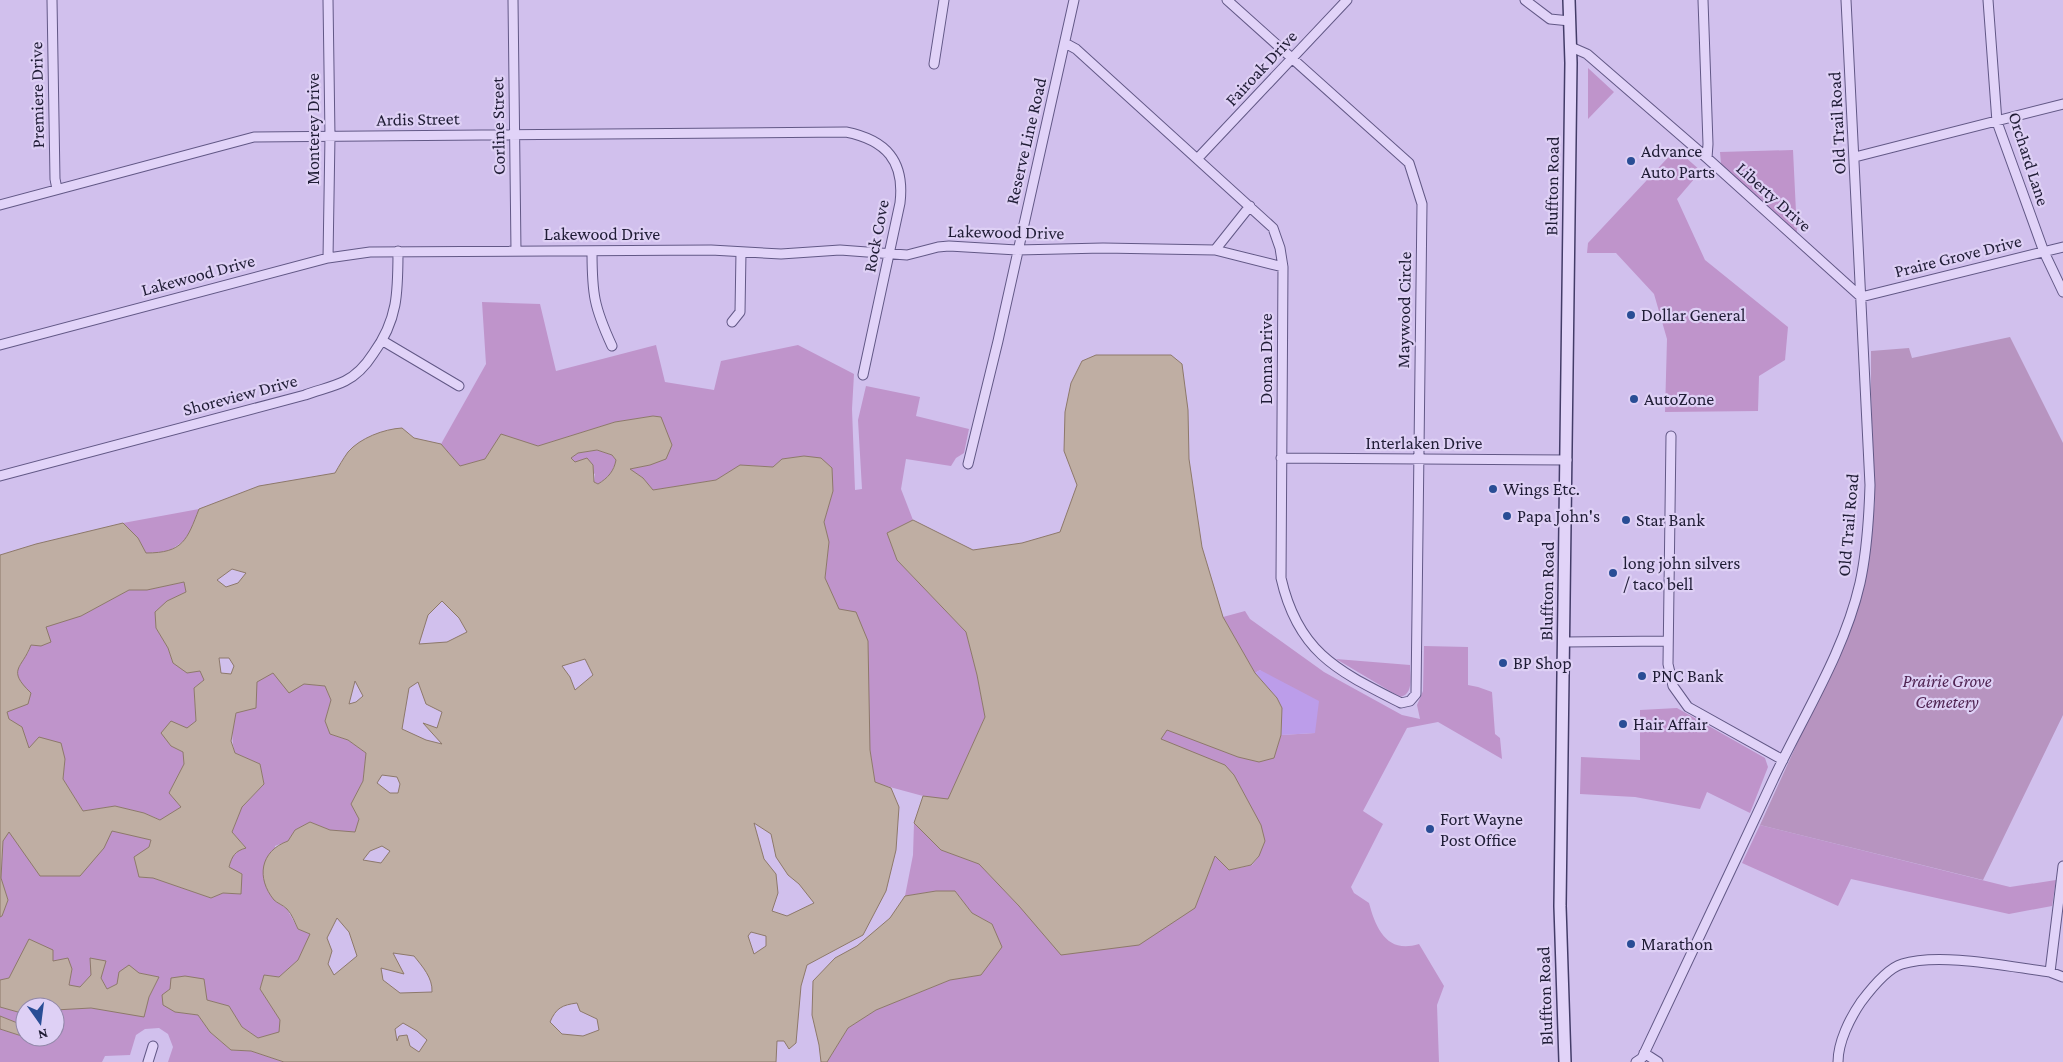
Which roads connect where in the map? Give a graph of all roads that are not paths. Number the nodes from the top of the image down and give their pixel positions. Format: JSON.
{"nodes":[{"id":1,"x":52,"y":0,"type":"edge"},
{"id":2,"x":328,"y":0,"type":"edge"},
{"id":3,"x":513,"y":0,"type":"edge"},
{"id":4,"x":944,"y":0,"type":"edge"},
{"id":5,"x":1074,"y":0,"type":"edge"},
{"id":6,"x":1227,"y":0,"type":"edge"},
{"id":7,"x":1347,"y":0,"type":"edge"},
{"id":8,"x":1525,"y":0,"type":"edge"},
{"id":9,"x":1569,"y":0,"type":"edge"},
{"id":10,"x":1703,"y":0,"type":"edge"},
{"id":11,"x":1846,"y":0,"type":"edge"},
{"id":12,"x":1988,"y":0,"type":"edge"},
{"id":13,"x":1570,"y":22,"type":"junction"},
{"id":14,"x":1065,"y":43,"type":"junction"},
{"id":15,"x":1571,"y":47,"type":"junction"},
{"id":16,"x":1292,"y":58,"type":"junction"},
{"id":17,"x":934,"y":64,"type":"dead end"},
{"id":18,"x":2063,"y":104,"type":"edge"},
{"id":19,"x":1996,"y":122,"type":"junction"},
{"id":20,"x":846,"y":132,"type":"joint"},
{"id":21,"x":514,"y":135,"type":"junction"},
{"id":22,"x":330,"y":136,"type":"junction"},
{"id":23,"x":1855,"y":157,"type":"junction"},
{"id":24,"x":1198,"y":158,"type":"junction"},
{"id":25,"x":1707,"y":158,"type":"junction"},
{"id":26,"x":58,"y":189,"type":"junction"},
{"id":27,"x":0,"y":205,"type":"edge"},
{"id":28,"x":1250,"y":206,"type":"junction"},
{"id":29,"x":2063,"y":247,"type":"edge"},
{"id":30,"x":1017,"y":250,"type":"junction"},
{"id":31,"x":1215,"y":250,"type":"junction"},
{"id":32,"x":516,"y":251,"type":"junction"},
{"id":33,"x":592,"y":251,"type":"junction"},
{"id":34,"x":398,"y":252,"type":"junction"},
{"id":35,"x":740,"y":252,"type":"junction"},
{"id":36,"x":2044,"y":252,"type":"junction"},
{"id":37,"x":889,"y":254,"type":"junction"},
{"id":38,"x":328,"y":258,"type":"junction"},
{"id":39,"x":1283,"y":267,"type":"junction"},
{"id":40,"x":2063,"y":292,"type":"edge"},
{"id":41,"x":1861,"y":297,"type":"junction"},
{"id":42,"x":732,"y":322,"type":"dead end"},
{"id":43,"x":383,"y":341,"type":"junction"},
{"id":44,"x":0,"y":345,"type":"edge"},
{"id":45,"x":612,"y":346,"type":"dead end"},
{"id":46,"x":863,"y":375,"type":"dead end"},
{"id":47,"x":460,"y":386,"type":"dead end"},
{"id":48,"x":1670,"y":436,"type":"dead end"},
{"id":49,"x":1281,"y":458,"type":"junction"},
{"id":50,"x":1418,"y":460,"type":"junction"},
{"id":51,"x":1567,"y":460,"type":"junction"},
{"id":52,"x":968,"y":464,"type":"dead end"},
{"id":53,"x":0,"y":476,"type":"edge"},
{"id":54,"x":1668,"y":641,"type":"junction"},
{"id":55,"x":1564,"y":642,"type":"junction"},
{"id":56,"x":1410,"y":701,"type":"joint"},
{"id":57,"x":1783,"y":760,"type":"junction"},
{"id":58,"x":2063,"y":866,"type":"edge"},
{"id":59,"x":2050,"y":972,"type":"junction"},
{"id":60,"x":2063,"y":977,"type":"edge"},
{"id":61,"x":153,"y":1046,"type":"dead end"},
{"id":62,"x":1641,"y":1058,"type":"edge"},
{"id":63,"x":148,"y":1062,"type":"edge"},
{"id":64,"x":1565,"y":1062,"type":"edge"},
{"id":65,"x":1658,"y":1062,"type":"edge"},
{"id":66,"x":1838,"y":1062,"type":"edge"}],
"edges":[{"from":1,"to":26,"type":"street","name":"Premiere Drive"},
{"from":2,"to":22,"type":"street","name":"Monterey Drive"},
{"from":3,"to":21,"type":"street","name":"Corline Street"},
{"from":4,"to":17,"type":"street"},
{"from":5,"to":14,"type":"street","name":"Reserve Line Road"},
{"from":6,"to":16,"type":"street","name":"Maywood Circle"},
{"from":7,"to":16,"type":"street","name":"Fairoak Drive"},
{"from":8,"to":13,"type":"street"},
{"from":9,"to":13,"type":"main road","name":"Bluffton Road"},
{"from":10,"to":25,"type":"street"},
{"from":11,"to":23,"type":"street","name":"Old Trail Road"},
{"from":12,"to":19,"type":"street","name":"Orchard Lane"},
{"from":13,"to":15,"type":"main road","name":"Bluffton Road"},
{"from":14,"to":24,"type":"street","name":"Donna Drive"},
{"from":14,"to":30,"type":"street","name":"Reserve Line Road"},
{"from":15,"to":25,"type":"street","name":"Liberty Drive"},
{"from":15,"to":51,"type":"main road","name":"Bluffton Road"},
{"from":16,"to":24,"type":"street","name":"Fairoak Drive"},
{"from":16,"to":50,"type":"street","name":"Maywood Circle"},
{"from":18,"to":19,"type":"street"},
{"from":19,"to":23,"type":"street"},
{"from":19,"to":36,"type":"street","name":"Orchard Lane"},
{"from":20,"to":21,"type":"street","name":"Ardis Street"},
{"from":20,"to":37,"type":"street","name":"Rock Cove"},
{"from":21,"to":22,"type":"street","name":"Ardis Street"},
{"from":21,"to":32,"type":"street","name":"Corline Street"},
{"from":22,"to":26,"type":"street","name":"Ardis Street"},
{"from":22,"to":38,"type":"street","name":"Monterey Drive"},
{"from":23,"to":41,"type":"street","name":"Old Trail Road"},
{"from":24,"to":28,"type":"street","name":"Donna Drive"},
{"from":25,"to":41,"type":"street","name":"Liberty Drive"},
{"from":26,"to":27,"type":"street","name":"Ardis Street"},
{"from":28,"to":31,"type":"street"},
{"from":28,"to":39,"type":"street","name":"Donna Drive"},
{"from":29,"to":36,"type":"street","name":"Praire Grove Drive"},
{"from":30,"to":31,"type":"street","name":"Lakewood Drive"},
{"from":30,"to":37,"type":"street","name":"Lakewood Drive"},
{"from":30,"to":52,"type":"street","name":"Reserve Line Road"},
{"from":31,"to":39,"type":"street","name":"Lakewood Drive"},
{"from":32,"to":33,"type":"street","name":"Lakewood Drive"},
{"from":32,"to":34,"type":"street","name":"Lakewood Drive"},
{"from":33,"to":35,"type":"street","name":"Lakewood Drive"},
{"from":33,"to":45,"type":"street"},
{"from":34,"to":38,"type":"street","name":"Lakewood Drive"},
{"from":34,"to":43,"type":"street","name":"Shoreview Drive"},
{"from":35,"to":37,"type":"street","name":"Lakewood Drive"},
{"from":35,"to":42,"type":"street"},
{"from":36,"to":40,"type":"street","name":"Orchard Lane"},
{"from":36,"to":41,"type":"street","name":"Praire Grove Drive"},
{"from":37,"to":46,"type":"street","name":"Rock Cove"},
{"from":38,"to":44,"type":"street","name":"Lakewood Drive"},
{"from":39,"to":49,"type":"street","name":"Donna Drive"},
{"from":41,"to":57,"type":"street","name":"Old Trail Road"},
{"from":43,"to":47,"type":"street"},
{"from":43,"to":53,"type":"street","name":"Shoreview Drive"},
{"from":48,"to":54,"type":"street"},
{"from":49,"to":50,"type":"street","name":"Interlaken Drive"},
{"from":49,"to":56,"type":"street","name":"Donna Drive"},
{"from":50,"to":51,"type":"street","name":"Interlaken Drive"},
{"from":50,"to":56,"type":"street","name":"Maywood Circle"},
{"from":51,"to":55,"type":"main road","name":"Bluffton Road"},
{"from":54,"to":55,"type":"street"},
{"from":54,"to":57,"type":"street"},
{"from":55,"to":64,"type":"main road","name":"Bluffton Road"},
{"from":57,"to":62,"type":"street","name":"Old Trail Road"},
{"from":58,"to":59,"type":"street"},
{"from":59,"to":60,"type":"street"},
{"from":59,"to":66,"type":"street"},
{"from":61,"to":63,"type":"street"},
{"from":62,"to":65,"type":"street"}]}
